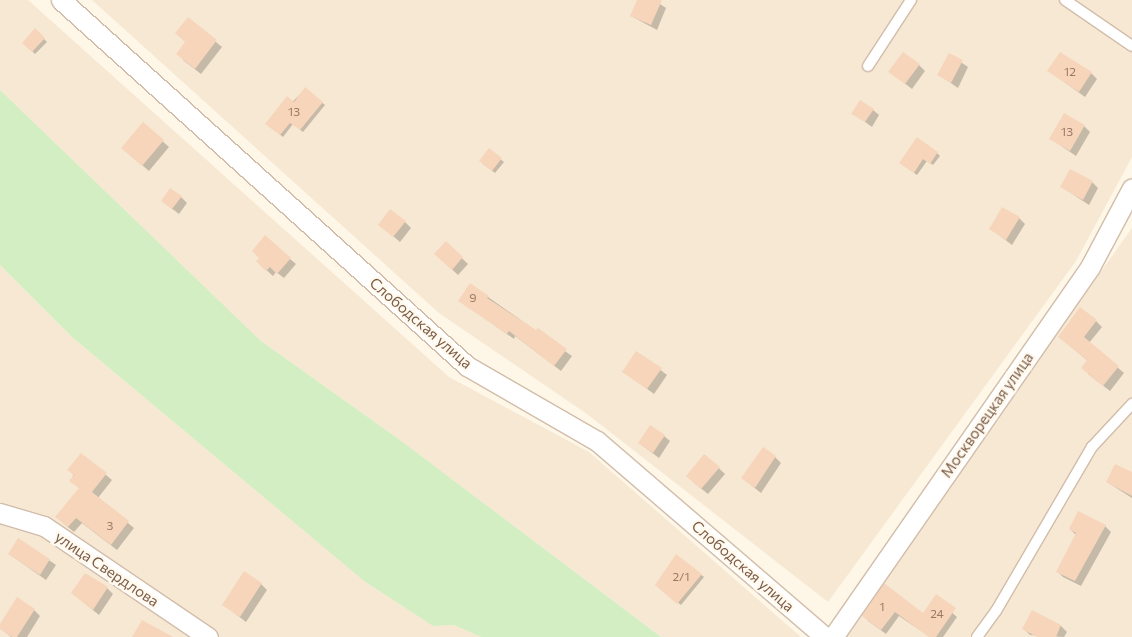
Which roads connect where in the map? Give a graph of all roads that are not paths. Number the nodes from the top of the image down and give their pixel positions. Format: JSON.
{"nodes":[{"id":1,"x":61,"y":0,"type":"edge"},
{"id":2,"x":911,"y":0,"type":"edge"},
{"id":3,"x":1065,"y":0,"type":"edge"},
{"id":4,"x":1132,"y":46,"type":"edge"},
{"id":5,"x":868,"y":66,"type":"dead end"},
{"id":6,"x":1132,"y":188,"type":"edge"},
{"id":7,"x":1132,"y":404,"type":"edge"},
{"id":8,"x":0,"y":514,"type":"edge"},
{"id":9,"x":208,"y":637,"type":"edge"},
{"id":10,"x":825,"y":637,"type":"edge"},
{"id":11,"x":833,"y":637,"type":"edge"},
{"id":12,"x":977,"y":637,"type":"edge"}],
"edges":[{"from":1,"to":10,"type":"street","name":"Слободская улица"},
{"from":2,"to":5,"type":"lane"},
{"from":3,"to":4,"type":"lane"},
{"from":6,"to":11,"type":"street","name":"Москворецкая улица"},
{"from":7,"to":12,"type":"lane"},
{"from":8,"to":9,"type":"street","name":"улица Свердлова"}]}
